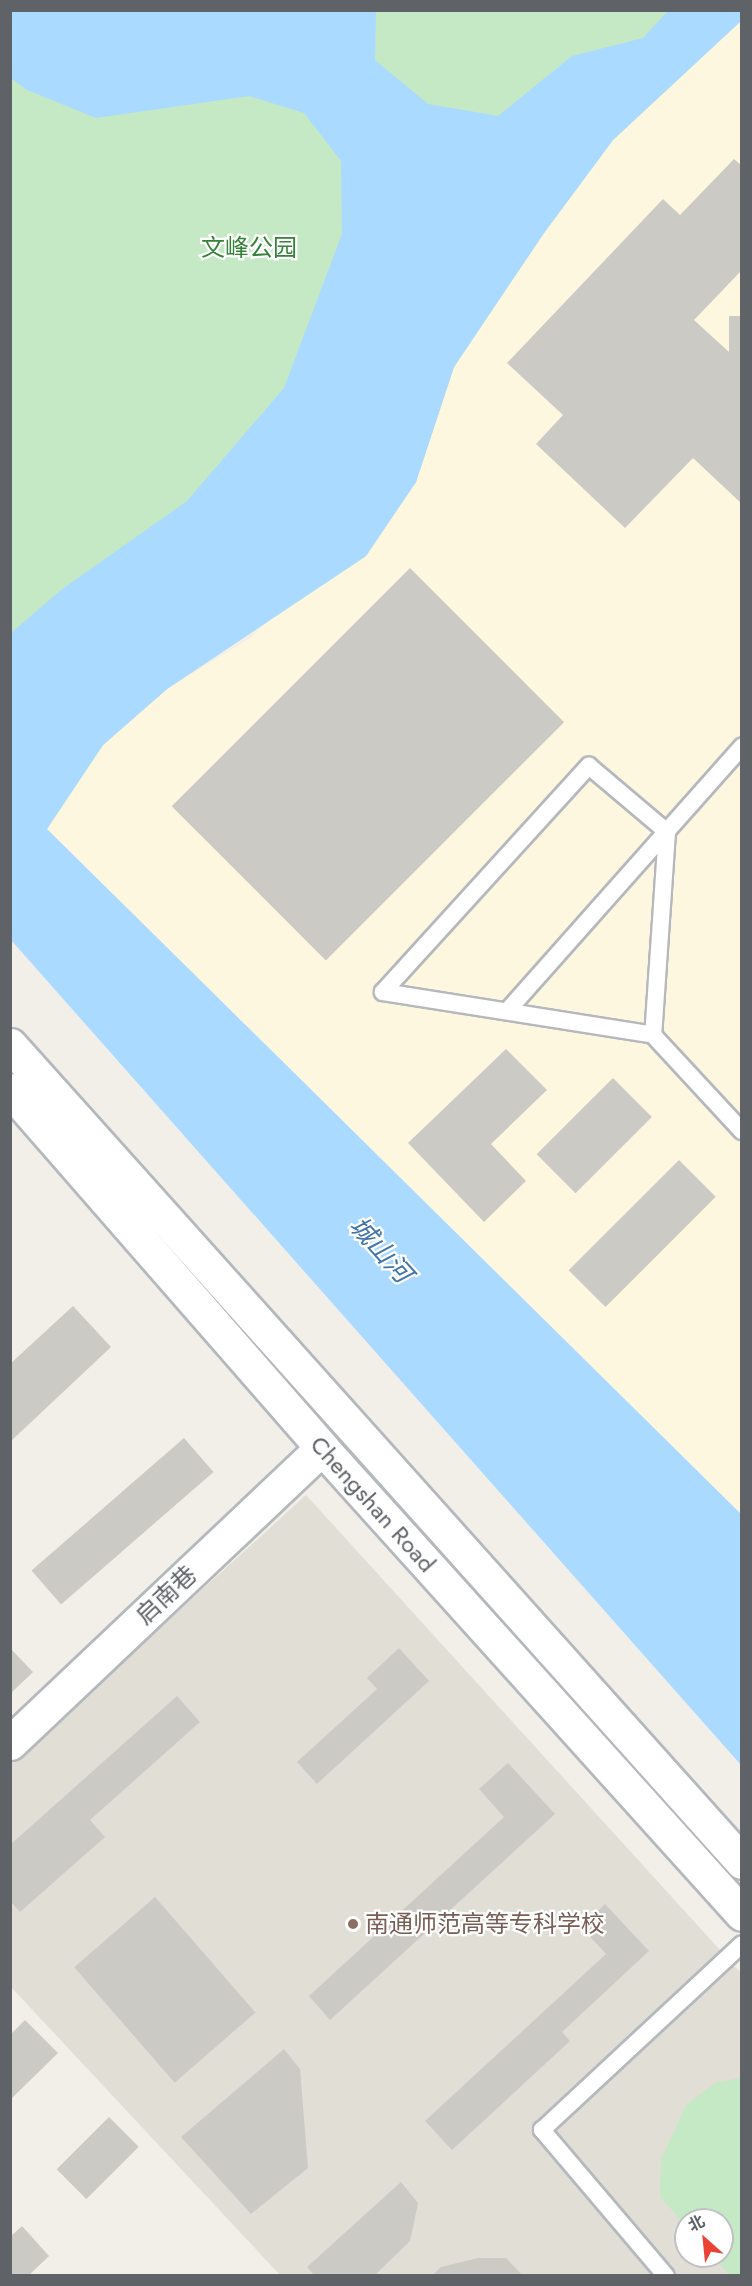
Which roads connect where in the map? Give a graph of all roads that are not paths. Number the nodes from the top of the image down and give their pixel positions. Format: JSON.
{"nodes":[{"id":1,"x":741,"y":747,"type":"edge"},
{"id":2,"x":667,"y":832,"type":"junction"},
{"id":3,"x":509,"y":1009,"type":"junction"},
{"id":4,"x":653,"y":1035,"type":"junction"},
{"id":5,"x":10,"y":1046,"type":"edge"},
{"id":6,"x":10,"y":1090,"type":"edge"},
{"id":7,"x":741,"y":1131,"type":"edge"},
{"id":8,"x":322,"y":1448,"type":"junction"},
{"id":9,"x":10,"y":1743,"type":"edge"},
{"id":10,"x":741,"y":1862,"type":"edge"},
{"id":11,"x":741,"y":1914,"type":"edge"},
{"id":12,"x":741,"y":1944,"type":"edge"},
{"id":13,"x":666,"y":2276,"type":"edge"}],
"edges":[{"from":1,"to":2,"type":"lane"},
{"from":2,"to":3,"type":"lane"},
{"from":2,"to":3,"type":"lane"},
{"from":2,"to":4,"type":"lane"},
{"from":3,"to":4,"type":"lane"},
{"from":4,"to":7,"type":"lane"},
{"from":5,"to":10,"type":"main road","name":"Chengshan Road"},
{"from":6,"to":8,"type":"main road","name":"Chengshan Road"},
{"from":8,"to":9,"type":"main road","name":"启南巷"},
{"from":8,"to":11,"type":"main road","name":"Chengshan Road"},
{"from":12,"to":13,"type":"lane"}]}
